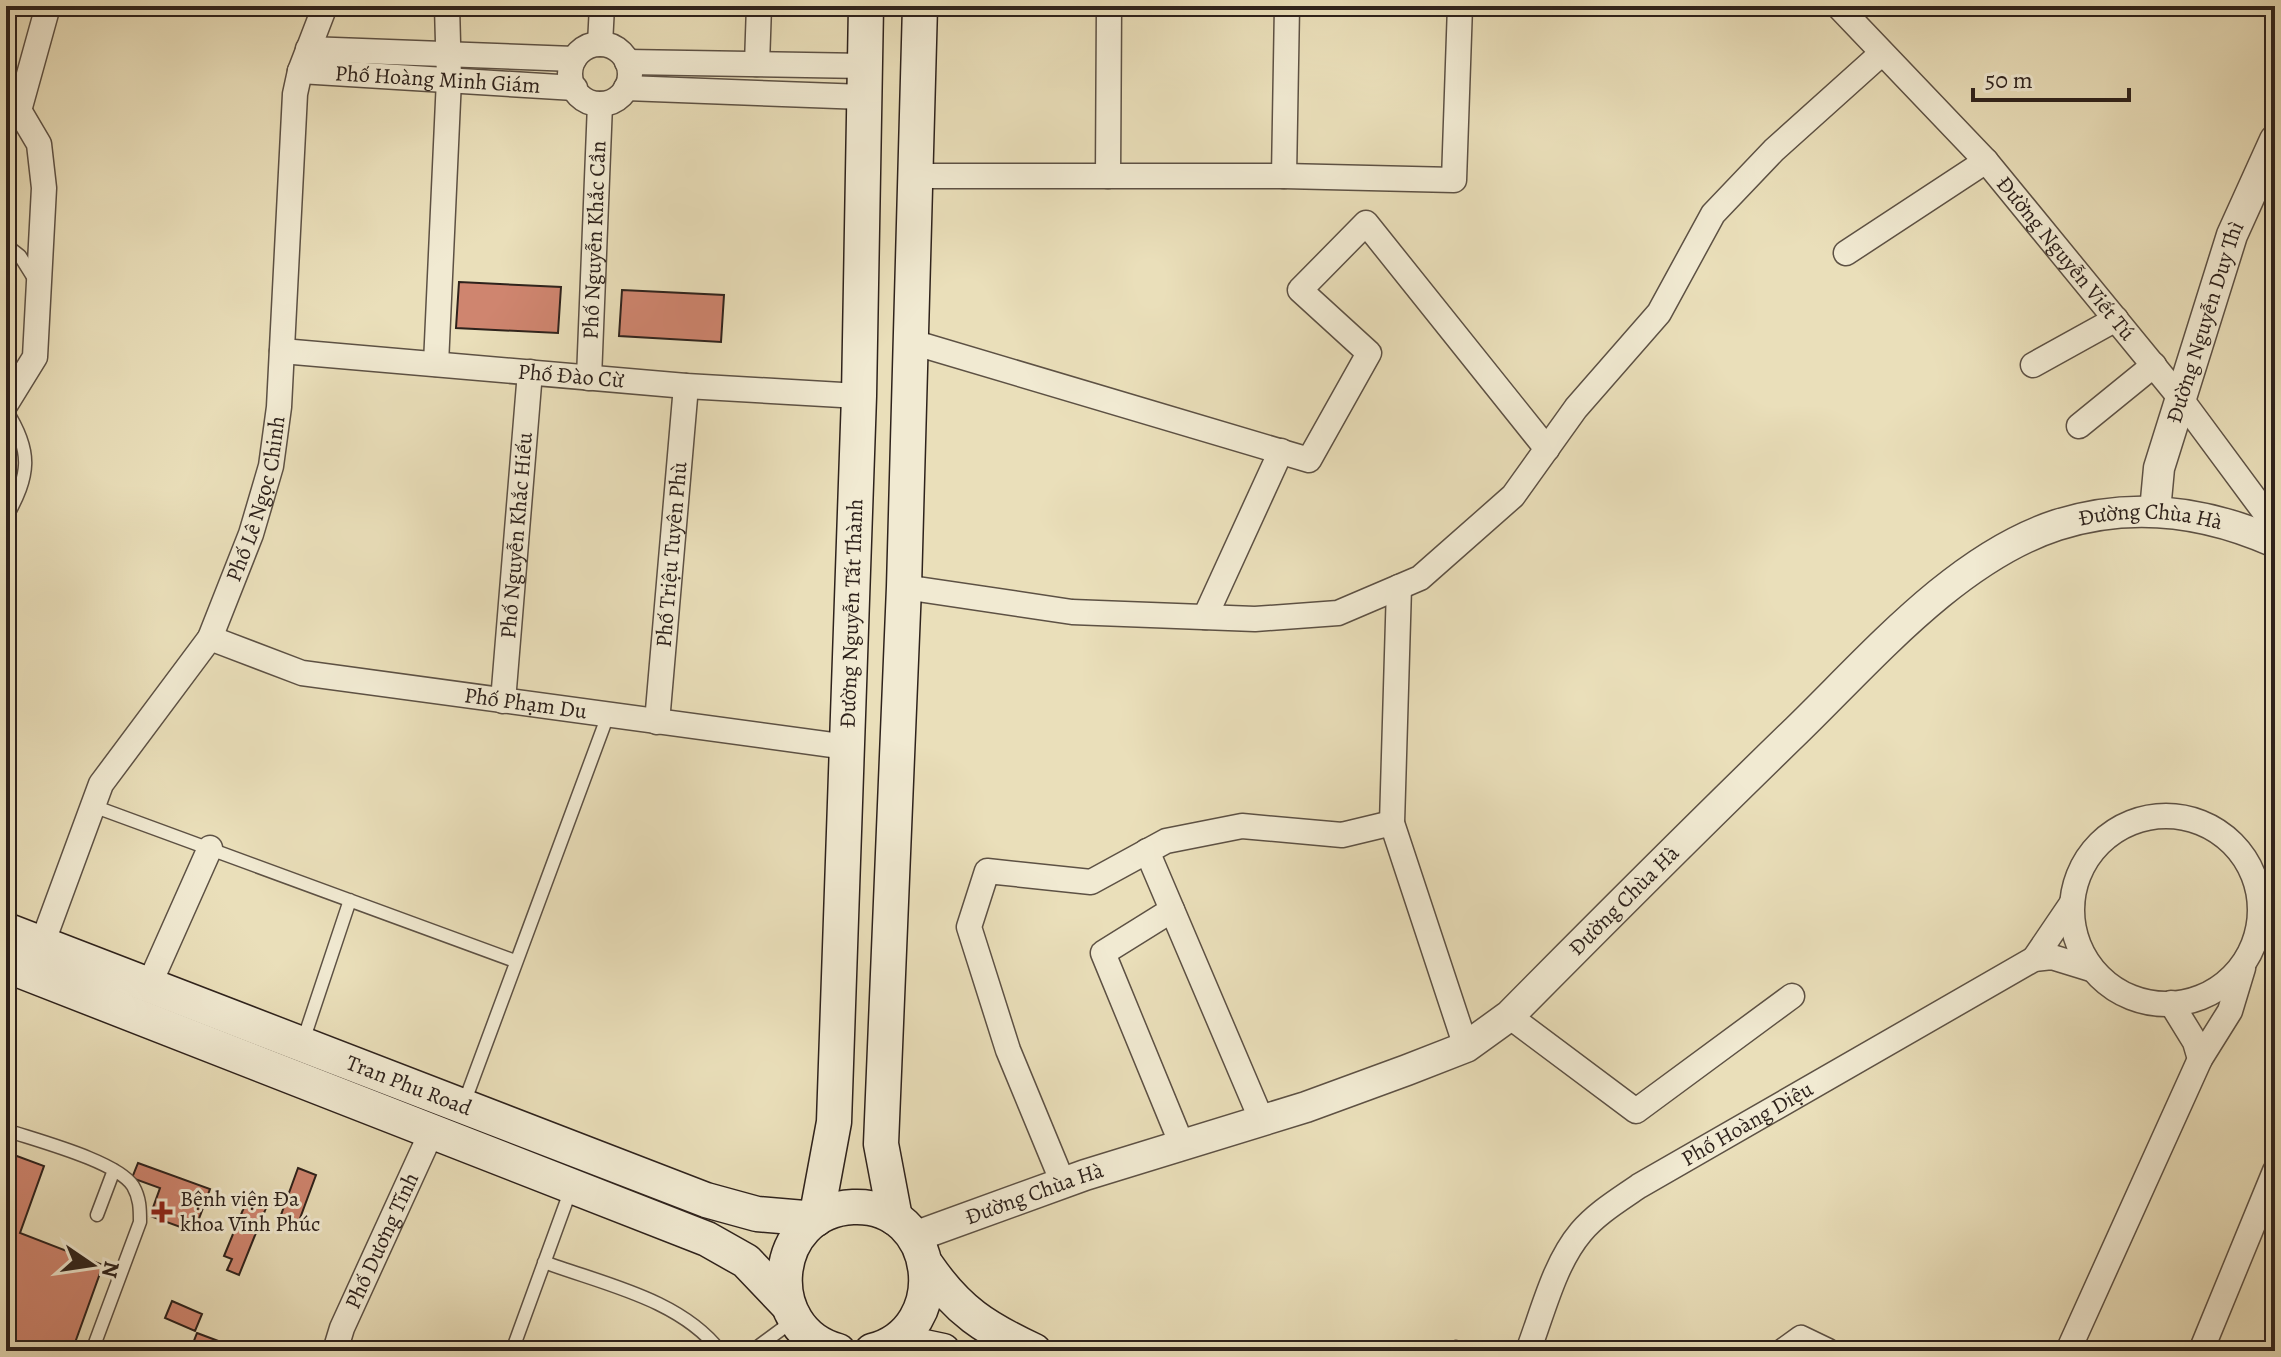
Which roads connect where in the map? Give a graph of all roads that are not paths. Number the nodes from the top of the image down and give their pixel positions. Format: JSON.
{"nodes":[{"id":1,"x":48,"y":6,"type":"edge"},
{"id":2,"x":447,"y":6,"type":"edge"},
{"id":3,"x":602,"y":6,"type":"edge"},
{"id":4,"x":759,"y":6,"type":"edge"},
{"id":5,"x":866,"y":6,"type":"edge"},
{"id":6,"x":920,"y":6,"type":"edge"},
{"id":7,"x":1109,"y":6,"type":"edge"},
{"id":8,"x":1287,"y":6,"type":"edge"},
{"id":9,"x":1460,"y":6,"type":"edge"},
{"id":10,"x":1838,"y":6,"type":"edge"},
{"id":11,"x":319,"y":8,"type":"edge"},
{"id":12,"x":600,"y":44,"type":"junction"},
{"id":13,"x":1882,"y":53,"type":"junction"},
{"id":14,"x":446,"y":54,"type":"junction"},
{"id":15,"x":574,"y":59,"type":"junction"},
{"id":16,"x":304,"y":60,"type":"junction"},
{"id":17,"x":627,"y":62,"type":"junction"},
{"id":18,"x":757,"y":64,"type":"junction"},
{"id":19,"x":449,"y":79,"type":"junction"},
{"id":20,"x":865,"y":81,"type":"junction"},
{"id":21,"x":919,"y":84,"type":"junction"},
{"id":22,"x":575,"y":88,"type":"junction"},
{"id":23,"x":626,"y":88,"type":"junction"},
{"id":24,"x":13,"y":98,"type":"edge"},
{"id":25,"x":600,"y":104,"type":"junction"},
{"id":26,"x":2275,"y":140,"type":"edge"},
{"id":27,"x":1986,"y":161,"type":"junction"},
{"id":28,"x":917,"y":176,"type":"junction"},
{"id":29,"x":1108,"y":176,"type":"junction"},
{"id":30,"x":1284,"y":176,"type":"junction"},
{"id":31,"x":6,"y":245,"type":"edge"},
{"id":32,"x":1846,"y":253,"type":"dead end"},
{"id":33,"x":41,"y":290,"type":"junction"},
{"id":34,"x":2116,"y":319,"type":"junction"},
{"id":35,"x":912,"y":342,"type":"junction"},
{"id":36,"x":282,"y":351,"type":"junction"},
{"id":37,"x":436,"y":364,"type":"junction"},
{"id":38,"x":2033,"y":365,"type":"dead end"},
{"id":39,"x":2154,"y":365,"type":"junction"},
{"id":40,"x":530,"y":372,"type":"junction"},
{"id":41,"x":589,"y":378,"type":"junction"},
{"id":42,"x":686,"y":386,"type":"junction"},
{"id":43,"x":859,"y":396,"type":"junction"},
{"id":44,"x":2181,"y":399,"type":"junction"},
{"id":45,"x":6,"y":404,"type":"edge"},
{"id":46,"x":6,"y":410,"type":"edge"},
{"id":47,"x":2079,"y":426,"type":"dead end"},
{"id":48,"x":1547,"y":449,"type":"junction"},
{"id":49,"x":1281,"y":451,"type":"junction"},
{"id":50,"x":2155,"y":511,"type":"junction"},
{"id":51,"x":6,"y":518,"type":"edge"},
{"id":52,"x":2275,"y":526,"type":"edge"},
{"id":53,"x":2275,"y":542,"type":"edge"},
{"id":54,"x":904,"y":587,"type":"junction"},
{"id":55,"x":1399,"y":587,"type":"junction"},
{"id":56,"x":1205,"y":617,"type":"junction"},
{"id":57,"x":210,"y":638,"type":"junction"},
{"id":58,"x":503,"y":701,"type":"junction"},
{"id":59,"x":608,"y":715,"type":"junction"},
{"id":60,"x":657,"y":722,"type":"junction"},
{"id":61,"x":847,"y":747,"type":"junction"},
{"id":62,"x":93,"y":806,"type":"junction"},
{"id":63,"x":1392,"y":823,"type":"junction"},
{"id":64,"x":210,"y":848,"type":"junction"},
{"id":65,"x":1147,"y":851,"type":"junction"},
{"id":66,"x":350,"y":900,"type":"junction"},
{"id":67,"x":2072,"y":903,"type":"junction"},
{"id":68,"x":1172,"y":910,"type":"junction"},
{"id":69,"x":6,"y":930,"type":"edge"},
{"id":70,"x":42,"y":944,"type":"junction"},
{"id":71,"x":2034,"y":959,"type":"junction"},
{"id":72,"x":515,"y":961,"type":"junction"},
{"id":73,"x":6,"y":965,"type":"edge"},
{"id":74,"x":2243,"y":965,"type":"junction"},
{"id":75,"x":2091,"y":969,"type":"junction"},
{"id":76,"x":149,"y":985,"type":"junction"},
{"id":77,"x":1792,"y":996,"type":"dead end"},
{"id":78,"x":2171,"y":1003,"type":"junction"},
{"id":79,"x":1509,"y":1016,"type":"junction"},
{"id":80,"x":302,"y":1044,"type":"junction"},
{"id":81,"x":1466,"y":1047,"type":"junction"},
{"id":82,"x":2200,"y":1059,"type":"junction"},
{"id":83,"x":463,"y":1106,"type":"junction"},
{"id":84,"x":1262,"y":1121,"type":"junction"},
{"id":85,"x":6,"y":1130,"type":"edge"},
{"id":86,"x":432,"y":1131,"type":"junction"},
{"id":87,"x":1182,"y":1145,"type":"junction"},
{"id":88,"x":114,"y":1170,"type":"junction"},
{"id":89,"x":2275,"y":1171,"type":"edge"},
{"id":90,"x":1063,"y":1183,"type":"junction"},
{"id":91,"x":572,"y":1186,"type":"junction"},
{"id":92,"x":97,"y":1215,"type":"dead end"},
{"id":93,"x":816,"y":1219,"type":"junction"},
{"id":94,"x":912,"y":1240,"type":"junction"},
{"id":95,"x":544,"y":1262,"type":"junction"},
{"id":96,"x":812,"y":1333,"type":"edge"},
{"id":97,"x":888,"y":1348,"type":"edge"},
{"id":98,"x":92,"y":1351,"type":"edge"},
{"id":99,"x":335,"y":1351,"type":"edge"},
{"id":100,"x":512,"y":1351,"type":"edge"},
{"id":101,"x":720,"y":1351,"type":"edge"},
{"id":102,"x":752,"y":1351,"type":"edge"},
{"id":103,"x":943,"y":1351,"type":"edge"},
{"id":104,"x":1034,"y":1351,"type":"edge"},
{"id":105,"x":1528,"y":1351,"type":"edge"},
{"id":106,"x":1783,"y":1351,"type":"edge"},
{"id":107,"x":1828,"y":1351,"type":"edge"},
{"id":108,"x":2068,"y":1351,"type":"edge"},
{"id":109,"x":2201,"y":1351,"type":"edge"}],
"edges":[{"from":1,"to":24,"type":"street"},
{"from":2,"to":14,"type":"street"},
{"from":3,"to":12,"type":"street"},
{"from":4,"to":18,"type":"street"},
{"from":5,"to":20,"type":"main road","name":"Đường Nguyễn Tất Thành"},
{"from":6,"to":21,"type":"main road"},
{"from":7,"to":29,"type":"street"},
{"from":8,"to":30,"type":"street"},
{"from":9,"to":30,"type":"street"},
{"from":10,"to":13,"type":"street","name":"Đường Nguyễn Viết Tú"},
{"from":11,"to":16,"type":"street","name":"Phố Lê Ngọc Chinh"},
{"from":12,"to":15,"type":"street"},
{"from":12,"to":17,"type":"street"},
{"from":13,"to":27,"type":"street","name":"Đường Nguyễn Viết Tú"},
{"from":13,"to":48,"type":"street"},
{"from":14,"to":15,"type":"street","name":"Phố Hoàng Minh Giám"},
{"from":14,"to":16,"type":"street","name":"Phố Hoàng Minh Giám"},
{"from":14,"to":19,"type":"street"},
{"from":15,"to":22,"type":"street"},
{"from":16,"to":19,"type":"street","name":"Phố Hoàng Minh Giám"},
{"from":16,"to":36,"type":"street","name":"Phố Lê Ngọc Chinh"},
{"from":17,"to":18,"type":"street"},
{"from":17,"to":23,"type":"street"},
{"from":18,"to":20,"type":"street"},
{"from":19,"to":22,"type":"street","name":"Phố Hoàng Minh Giám"},
{"from":19,"to":37,"type":"street"},
{"from":20,"to":21,"type":"main road"},
{"from":20,"to":23,"type":"street"},
{"from":20,"to":43,"type":"main road","name":"Đường Nguyễn Tất Thành"},
{"from":21,"to":28,"type":"main road"},
{"from":22,"to":25,"type":"street"},
{"from":23,"to":25,"type":"street"},
{"from":24,"to":33,"type":"street"},
{"from":25,"to":41,"type":"street","name":"Phố Nguyễn Khắc Cần"},
{"from":26,"to":44,"type":"street","name":"Đường Nguyễn Duy Thì"},
{"from":27,"to":32,"type":"street"},
{"from":27,"to":34,"type":"street","name":"Đường Nguyễn Viết Tú"},
{"from":28,"to":29,"type":"street"},
{"from":28,"to":35,"type":"main road"},
{"from":29,"to":30,"type":"street"},
{"from":31,"to":33,"type":"lane"},
{"from":33,"to":45,"type":"street"},
{"from":34,"to":38,"type":"street"},
{"from":34,"to":39,"type":"street","name":"Đường Nguyễn Viết Tú"},
{"from":35,"to":49,"type":"street"},
{"from":35,"to":54,"type":"main road"},
{"from":36,"to":37,"type":"street","name":"Phố Đào Cừ"},
{"from":36,"to":57,"type":"street","name":"Phố Lê Ngọc Chinh"},
{"from":37,"to":40,"type":"street","name":"Phố Đào Cừ"},
{"from":39,"to":44,"type":"street","name":"Đường Nguyễn Viết Tú"},
{"from":39,"to":47,"type":"street"},
{"from":40,"to":41,"type":"street","name":"Phố Đào Cừ"},
{"from":40,"to":58,"type":"street","name":"Phố Nguyễn Khắc Hiếu"},
{"from":41,"to":42,"type":"street","name":"Phố Đào Cừ"},
{"from":42,"to":43,"type":"street","name":"Phố Đào Cừ"},
{"from":42,"to":60,"type":"street","name":"Phố Triệu Tuyên Phù"},
{"from":43,"to":61,"type":"main road","name":"Đường Nguyễn Tất Thành"},
{"from":44,"to":50,"type":"street","name":"Đường Nguyễn Duy Thì"},
{"from":44,"to":52,"type":"street","name":"Đường Nguyễn Viết Tú"},
{"from":46,"to":51,"type":"lane"},
{"from":48,"to":49,"type":"street"},
{"from":48,"to":55,"type":"street"},
{"from":49,"to":56,"type":"street"},
{"from":50,"to":53,"type":"street","name":"Đường Chùa Hà"},
{"from":50,"to":79,"type":"street","name":"Đường Chùa Hà"},
{"from":54,"to":56,"type":"street"},
{"from":54,"to":94,"type":"main road"},
{"from":55,"to":56,"type":"street"},
{"from":55,"to":63,"type":"street"},
{"from":57,"to":58,"type":"street","name":"Phố Phạm Du"},
{"from":57,"to":62,"type":"street","name":"Phố Lê Ngọc Chinh"},
{"from":58,"to":59,"type":"street","name":"Phố Phạm Du"},
{"from":59,"to":60,"type":"street","name":"Phố Phạm Du"},
{"from":59,"to":72,"type":"lane"},
{"from":60,"to":61,"type":"street","name":"Phố Phạm Du"},
{"from":61,"to":93,"type":"main road","name":"Đường Nguyễn Tất Thành"},
{"from":62,"to":64,"type":"lane"},
{"from":62,"to":70,"type":"street","name":"Phố Lê Ngọc Chinh"},
{"from":63,"to":65,"type":"street"},
{"from":63,"to":81,"type":"street"},
{"from":64,"to":66,"type":"lane"},
{"from":64,"to":76,"type":"street"},
{"from":65,"to":68,"type":"street"},
{"from":65,"to":90,"type":"street"},
{"from":66,"to":72,"type":"lane"},
{"from":66,"to":80,"type":"lane"},
{"from":67,"to":71,"type":"street","name":"Phố Hoàng Diệu"},
{"from":67,"to":74,"type":"street"},
{"from":67,"to":75,"type":"street"},
{"from":68,"to":84,"type":"street"},
{"from":68,"to":87,"type":"street"},
{"from":69,"to":70,"type":"main road","name":"Tran Phu Road"},
{"from":70,"to":76,"type":"main road","name":"Tran Phu Road"},
{"from":71,"to":75,"type":"street"},
{"from":71,"to":105,"type":"street","name":"Phố Hoàng Diệu"},
{"from":72,"to":83,"type":"lane"},
{"from":73,"to":86,"type":"main road","name":"Tran Phu Road"},
{"from":74,"to":78,"type":"street"},
{"from":74,"to":82,"type":"street"},
{"from":75,"to":78,"type":"street"},
{"from":76,"to":80,"type":"main road","name":"Tran Phu Road"},
{"from":77,"to":79,"type":"street"},
{"from":78,"to":82,"type":"street"},
{"from":79,"to":81,"type":"street","name":"Đường Chùa Hà"},
{"from":80,"to":83,"type":"main road","name":"Tran Phu Road"},
{"from":81,"to":84,"type":"street","name":"Đường Chùa Hà"},
{"from":82,"to":108,"type":"street"},
{"from":83,"to":93,"type":"main road","name":"Tran Phu Road"},
{"from":84,"to":87,"type":"street","name":"Đường Chùa Hà"},
{"from":85,"to":88,"type":"lane"},
{"from":86,"to":91,"type":"main road","name":"Tran Phu Road"},
{"from":86,"to":99,"type":"street","name":"Phố Dương Tĩnh"},
{"from":87,"to":90,"type":"street","name":"Đường Chùa Hà"},
{"from":88,"to":92,"type":"lane"},
{"from":88,"to":98,"type":"lane"},
{"from":89,"to":109,"type":"street"},
{"from":90,"to":94,"type":"street","name":"Đường Chùa Hà"},
{"from":91,"to":95,"type":"lane"},
{"from":91,"to":96,"type":"main road","name":"Tran Phu Road"},
{"from":93,"to":94,"type":"main road"},
{"from":93,"to":96,"type":"main road"},
{"from":94,"to":97,"type":"main road"},
{"from":94,"to":104,"type":"main road"},
{"from":95,"to":100,"type":"lane"},
{"from":95,"to":101,"type":"lane"},
{"from":96,"to":102,"type":"lane"},
{"from":97,"to":103,"type":"main road"},
{"from":106,"to":107,"type":"street"}]}
